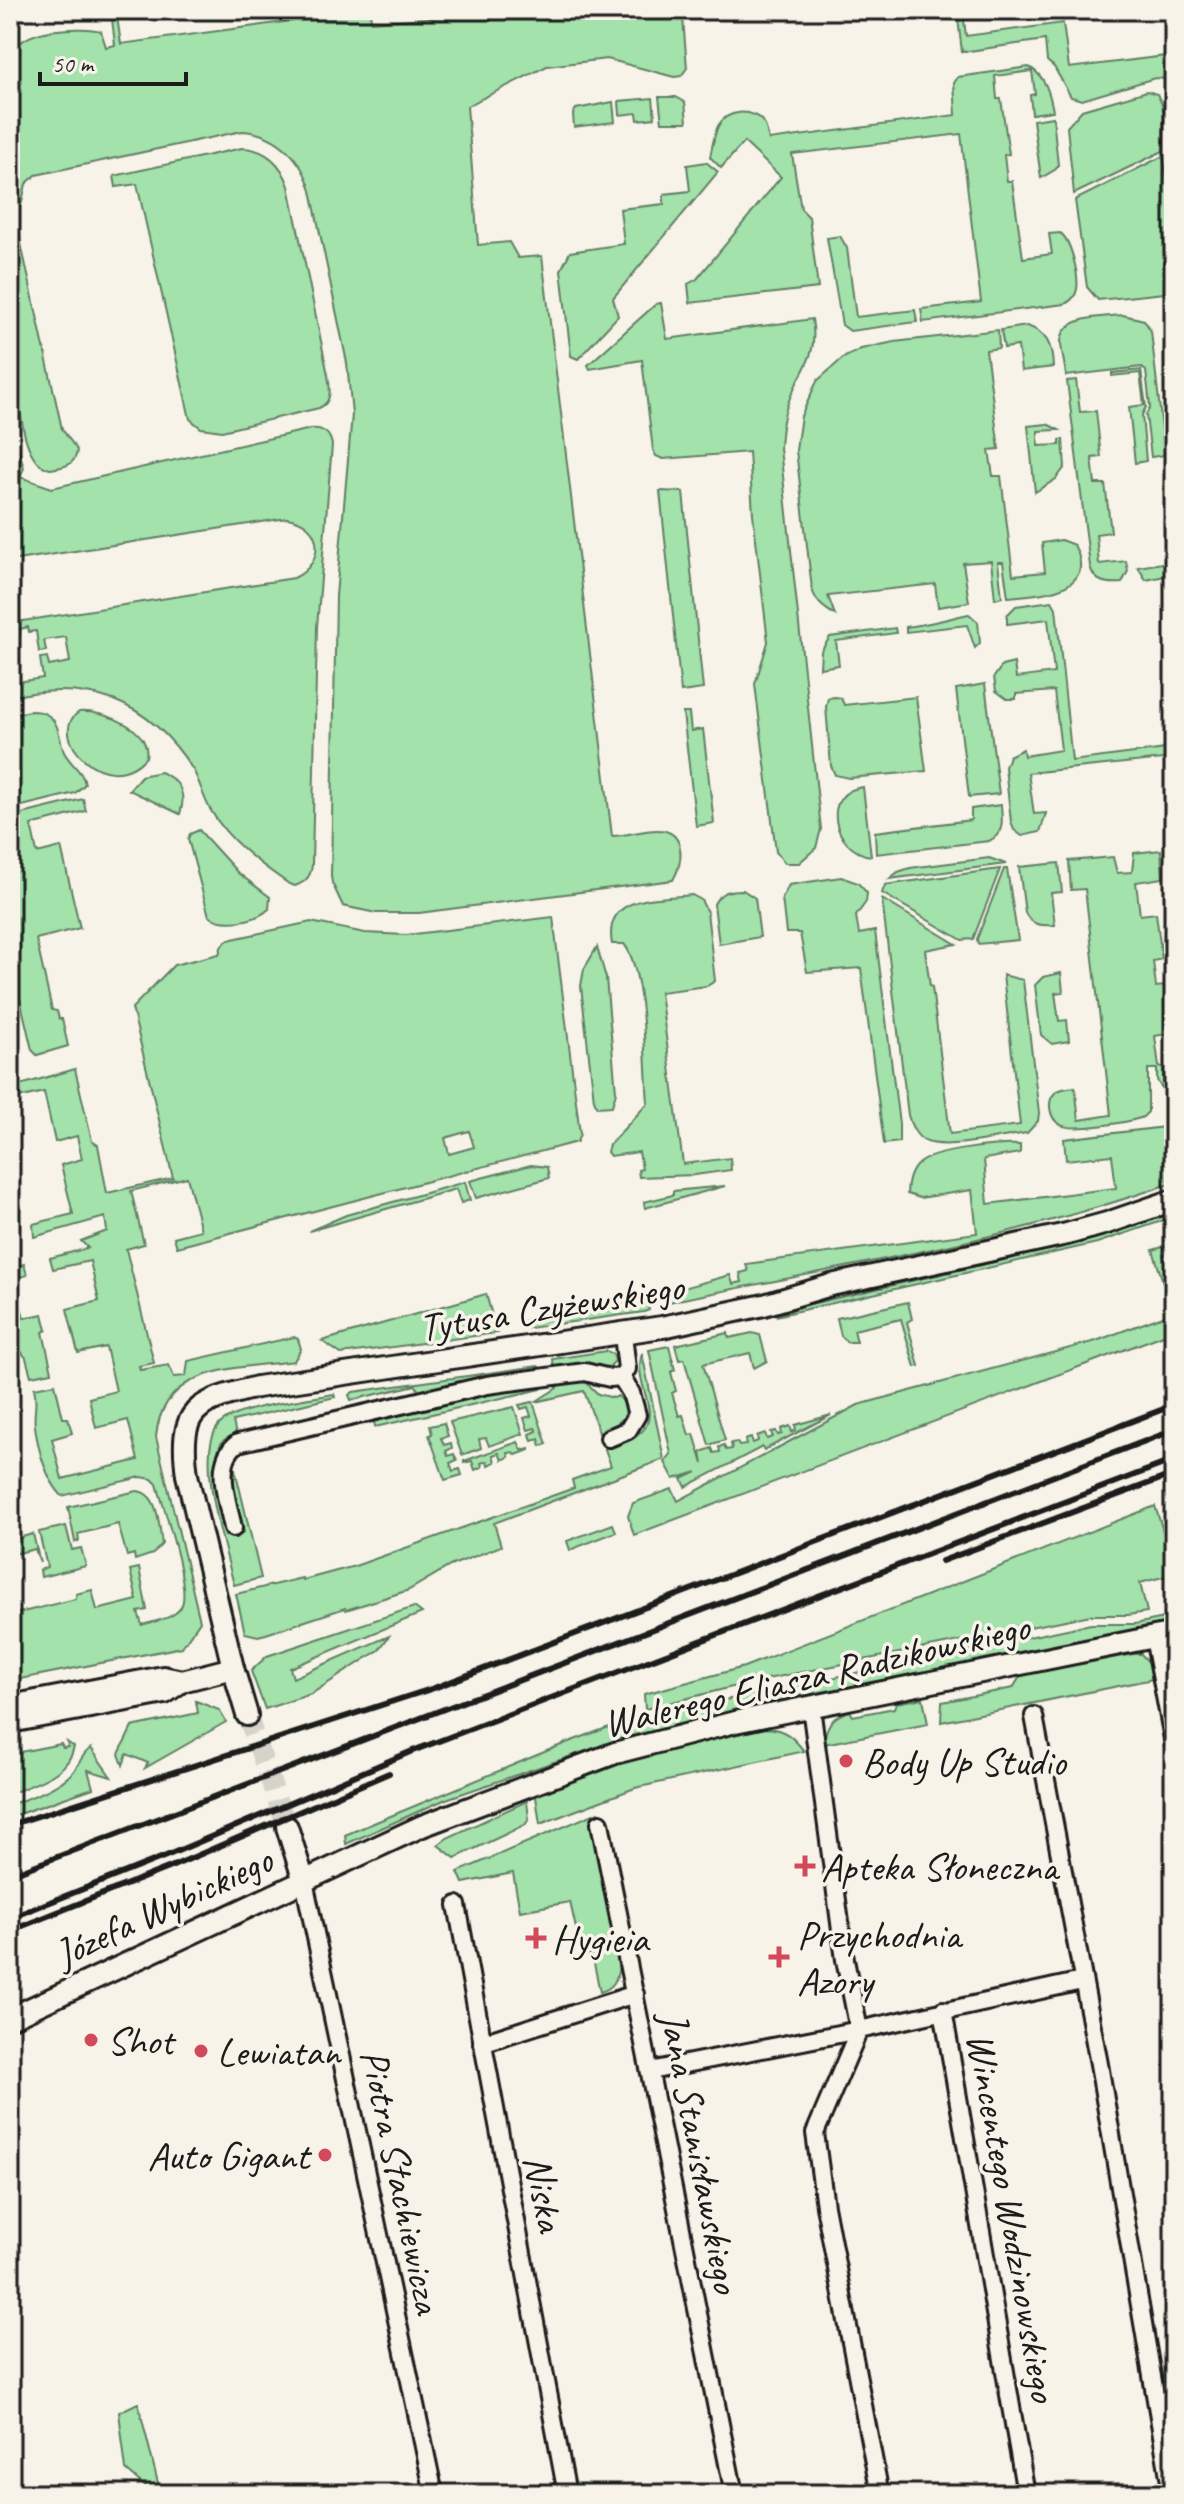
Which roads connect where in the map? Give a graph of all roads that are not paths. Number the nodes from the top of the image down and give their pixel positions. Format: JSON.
{"nodes":[{"id":1,"x":1174,"y":1200,"type":"edge"},
{"id":2,"x":623,"y":1335,"type":"junction"},
{"id":3,"x":621,"y":1377,"type":"junction"},
{"id":4,"x":609,"y":1438,"type":"dead end"},
{"id":5,"x":233,"y":1528,"type":"dead end"},
{"id":6,"x":1164,"y":1635,"type":"edge"},
{"id":7,"x":233,"y":1668,"type":"junction"},
{"id":8,"x":182,"y":1681,"type":"junction"},
{"id":9,"x":10,"y":1706,"type":"edge"},
{"id":10,"x":811,"y":1707,"type":"junction"},
{"id":11,"x":247,"y":1715,"type":"tunnel mouth"},
{"id":12,"x":1034,"y":1716,"type":"dead end"},
{"id":13,"x":10,"y":1722,"type":"edge"},
{"id":14,"x":1174,"y":1744,"type":"edge"},
{"id":15,"x":600,"y":1823,"type":"dead end"},
{"id":16,"x":287,"y":1827,"type":"tunnel mouth"},
{"id":17,"x":304,"y":1881,"type":"junction"},
{"id":18,"x":457,"y":1905,"type":"dead end"},
{"id":19,"x":1082,"y":1981,"type":"junction"},
{"id":20,"x":635,"y":1994,"type":"junction"},
{"id":21,"x":943,"y":2010,"type":"junction"},
{"id":22,"x":10,"y":2018,"type":"edge"},
{"id":23,"x":859,"y":2030,"type":"junction"},
{"id":24,"x":482,"y":2043,"type":"junction"},
{"id":25,"x":650,"y":2071,"type":"junction"},
{"id":26,"x":434,"y":2494,"type":"edge"},
{"id":27,"x":567,"y":2494,"type":"edge"},
{"id":28,"x":734,"y":2494,"type":"edge"},
{"id":29,"x":880,"y":2494,"type":"edge"},
{"id":30,"x":1026,"y":2494,"type":"edge"},
{"id":31,"x":1172,"y":2494,"type":"edge"}],
"edges":[{"from":1,"to":2,"type":"street","name":"Tytusa Czyżewskiego"},
{"from":2,"to":3,"type":"street"},
{"from":2,"to":7,"type":"street","name":"Tytusa Czyżewskiego"},
{"from":3,"to":4,"type":"street"},
{"from":3,"to":5,"type":"street"},
{"from":6,"to":10,"type":"street","name":"Walerego Eliasza Radzikowskiego"},
{"from":6,"to":14,"type":"street"},
{"from":7,"to":8,"type":"street"},
{"from":7,"to":11,"type":"street","name":"Tytusa Czyżewskiego"},
{"from":8,"to":9,"type":"street"},
{"from":8,"to":13,"type":"street"},
{"from":10,"to":17,"type":"street","name":"Walerego Eliasza Radzikowskiego"},
{"from":10,"to":23,"type":"street"},
{"from":12,"to":19,"type":"street"},
{"from":15,"to":20,"type":"street","name":"Jana Stanisławskiego"},
{"from":16,"to":17,"type":"street"},
{"from":17,"to":22,"type":"street","name":"Józefa Wybickiego"},
{"from":17,"to":26,"type":"street","name":"Piotra Stachiewicza"},
{"from":18,"to":24,"type":"street","name":"Niska"},
{"from":19,"to":21,"type":"street"},
{"from":19,"to":31,"type":"street"},
{"from":20,"to":24,"type":"street"},
{"from":20,"to":25,"type":"street","name":"Jana Stanisławskiego"},
{"from":21,"to":23,"type":"street","name":"Wincentego Wodzinowskiego"},
{"from":21,"to":30,"type":"street","name":"Wincentego Wodzinowskiego"},
{"from":23,"to":25,"type":"street","name":"Wincentego Wodzinowskiego"},
{"from":23,"to":29,"type":"street"},
{"from":24,"to":27,"type":"street","name":"Niska"},
{"from":25,"to":28,"type":"street","name":"Jana Stanisławskiego"}]}
